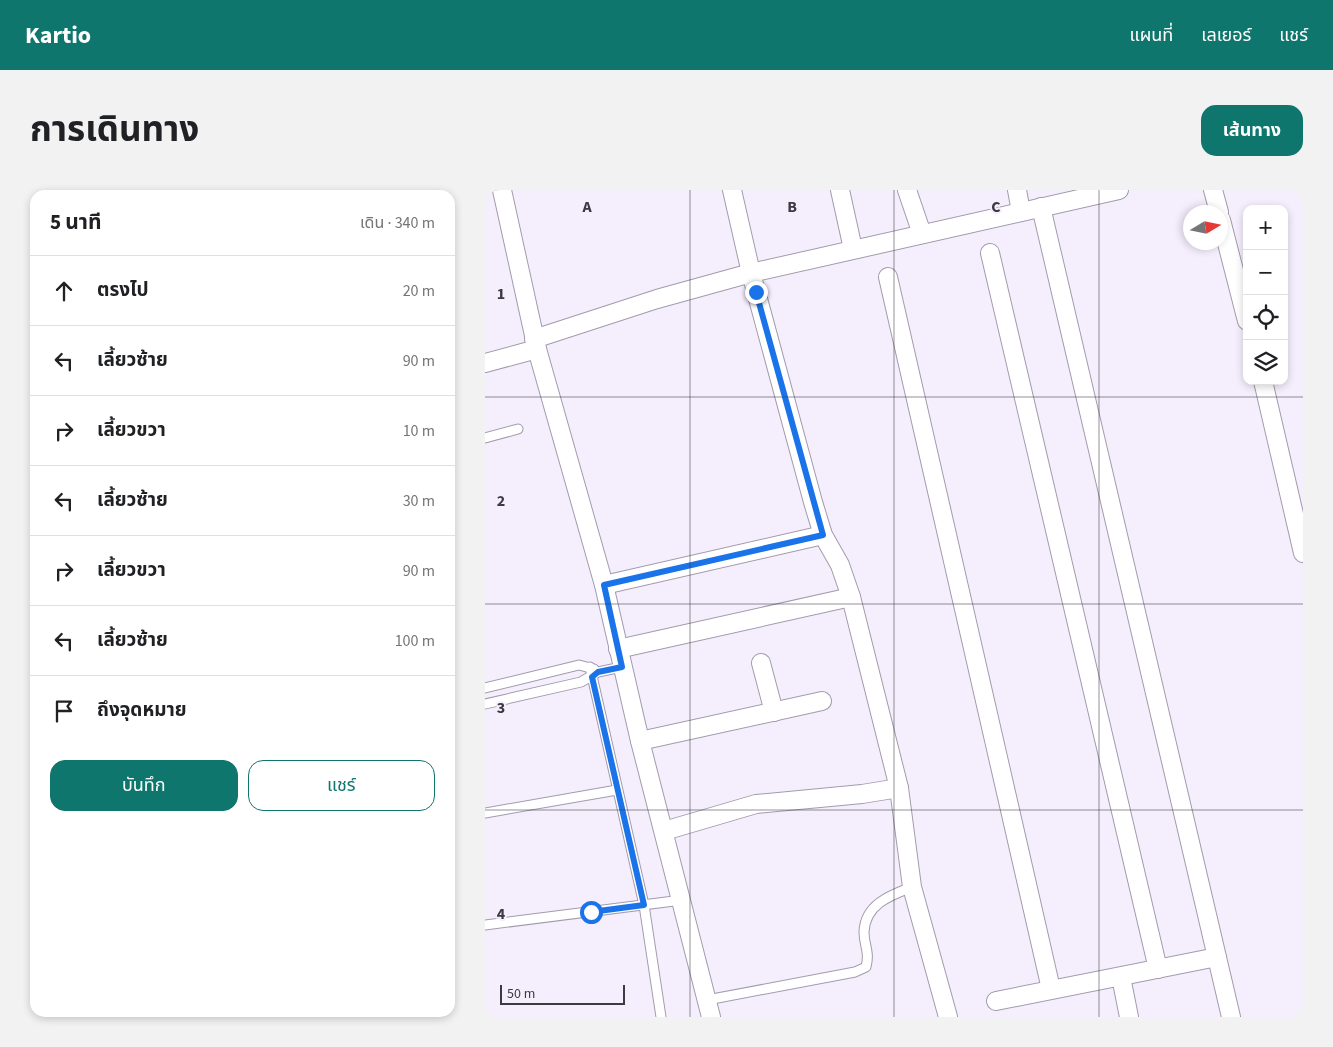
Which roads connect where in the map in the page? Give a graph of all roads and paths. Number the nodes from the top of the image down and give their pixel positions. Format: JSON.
{"nodes":[{"id":1,"x":502,"y":190,"type":"edge"},
{"id":2,"x":733,"y":190,"type":"edge"},
{"id":3,"x":840,"y":190,"type":"edge"},
{"id":4,"x":907,"y":190,"type":"edge"},
{"id":5,"x":1017,"y":190,"type":"edge"},
{"id":6,"x":1119,"y":190,"type":"edge"},
{"id":7,"x":1213,"y":190,"type":"edge"},
{"id":8,"x":1217,"y":205,"type":"edge"},
{"id":9,"x":1041,"y":207,"type":"junction"},
{"id":10,"x":1021,"y":212,"type":"junction"},
{"id":11,"x":922,"y":234,"type":"junction"},
{"id":12,"x":1228,"y":247,"type":"edge"},
{"id":13,"x":853,"y":249,"type":"junction"},
{"id":14,"x":990,"y":253,"type":"dead end"},
{"id":15,"x":751,"y":273,"type":"junction"},
{"id":16,"x":888,"y":278,"type":"dead end"},
{"id":17,"x":1243,"y":305,"type":"edge"},
{"id":18,"x":535,"y":344,"type":"junction"},
{"id":19,"x":485,"y":363,"type":"edge"},
{"id":20,"x":1264,"y":385,"type":"edge"},
{"id":21,"x":518,"y":429,"type":"dead end"},
{"id":22,"x":485,"y":438,"type":"edge"},
{"id":23,"x":823,"y":535,"type":"junction"},
{"id":24,"x":1303,"y":553,"type":"edge"},
{"id":25,"x":604,"y":585,"type":"junction"},
{"id":26,"x":851,"y":597,"type":"junction"},
{"id":27,"x":618,"y":649,"type":"junction"},
{"id":28,"x":761,"y":663,"type":"dead end"},
{"id":29,"x":622,"y":667,"type":"junction"},
{"id":30,"x":593,"y":672,"type":"junction"},
{"id":31,"x":485,"y":688,"type":"edge"},
{"id":32,"x":822,"y":702,"type":"dead end"},
{"id":33,"x":485,"y":704,"type":"edge"},
{"id":34,"x":774,"y":712,"type":"junction"},
{"id":35,"x":640,"y":741,"type":"junction"},
{"id":36,"x":899,"y":788,"type":"junction"},
{"id":37,"x":617,"y":790,"type":"junction"},
{"id":38,"x":485,"y":813,"type":"edge"},
{"id":39,"x":664,"y":831,"type":"junction"},
{"id":40,"x":912,"y":887,"type":"junction"},
{"id":41,"x":682,"y":900,"type":"junction"},
{"id":42,"x":644,"y":905,"type":"junction"},
{"id":43,"x":485,"y":925,"type":"edge"},
{"id":44,"x":1217,"y":957,"type":"junction"},
{"id":45,"x":1158,"y":969,"type":"junction"},
{"id":46,"x":1121,"y":977,"type":"junction"},
{"id":47,"x":1051,"y":988,"type":"junction"},
{"id":48,"x":942,"y":995,"type":"junction"},
{"id":49,"x":707,"y":1000,"type":"junction"},
{"id":50,"x":996,"y":1001,"type":"dead end"},
{"id":51,"x":661,"y":1017,"type":"edge"},
{"id":52,"x":711,"y":1017,"type":"edge"},
{"id":53,"x":933,"y":1017,"type":"edge"},
{"id":54,"x":948,"y":1017,"type":"edge"},
{"id":55,"x":1129,"y":1017,"type":"edge"},
{"id":56,"x":1231,"y":1017,"type":"edge"}],
"edges":[{"from":1,"to":18,"type":"street"},
{"from":2,"to":15,"type":"street"},
{"from":3,"to":13,"type":"street"},
{"from":4,"to":11,"type":"street"},
{"from":5,"to":10,"type":"street"},
{"from":6,"to":9,"type":"street"},
{"from":7,"to":8,"type":"street"},
{"from":9,"to":10,"type":"street"},
{"from":9,"to":44,"type":"street"},
{"from":10,"to":11,"type":"street"},
{"from":11,"to":13,"type":"street"},
{"from":12,"to":17,"type":"street"},
{"from":13,"to":15,"type":"street"},
{"from":14,"to":45,"type":"street"},
{"from":15,"to":18,"type":"street"},
{"from":15,"to":23,"type":"street"},
{"from":16,"to":47,"type":"street"},
{"from":18,"to":19,"type":"street"},
{"from":18,"to":25,"type":"street"},
{"from":20,"to":24,"type":"street"},
{"from":21,"to":22,"type":"lane"},
{"from":23,"to":25,"type":"street"},
{"from":23,"to":26,"type":"street"},
{"from":25,"to":27,"type":"street"},
{"from":26,"to":27,"type":"street"},
{"from":26,"to":36,"type":"street"},
{"from":27,"to":29,"type":"street"},
{"from":28,"to":34,"type":"street"},
{"from":29,"to":30,"type":"lane"},
{"from":29,"to":35,"type":"street"},
{"from":30,"to":31,"type":"lane"},
{"from":30,"to":33,"type":"lane"},
{"from":30,"to":37,"type":"lane"},
{"from":32,"to":34,"type":"street"},
{"from":34,"to":35,"type":"street"},
{"from":35,"to":39,"type":"street"},
{"from":36,"to":39,"type":"street"},
{"from":36,"to":40,"type":"street"},
{"from":37,"to":38,"type":"lane"},
{"from":37,"to":42,"type":"lane"},
{"from":39,"to":41,"type":"street"},
{"from":40,"to":48,"type":"street"},
{"from":40,"to":49,"type":"lane"},
{"from":41,"to":42,"type":"lane"},
{"from":41,"to":49,"type":"street"},
{"from":42,"to":43,"type":"lane"},
{"from":42,"to":51,"type":"lane"},
{"from":44,"to":45,"type":"street"},
{"from":44,"to":56,"type":"street"},
{"from":45,"to":46,"type":"street"},
{"from":46,"to":47,"type":"street"},
{"from":46,"to":55,"type":"street"},
{"from":47,"to":50,"type":"street"},
{"from":48,"to":53,"type":"street"},
{"from":48,"to":54,"type":"street"},
{"from":49,"to":52,"type":"street"}]}
